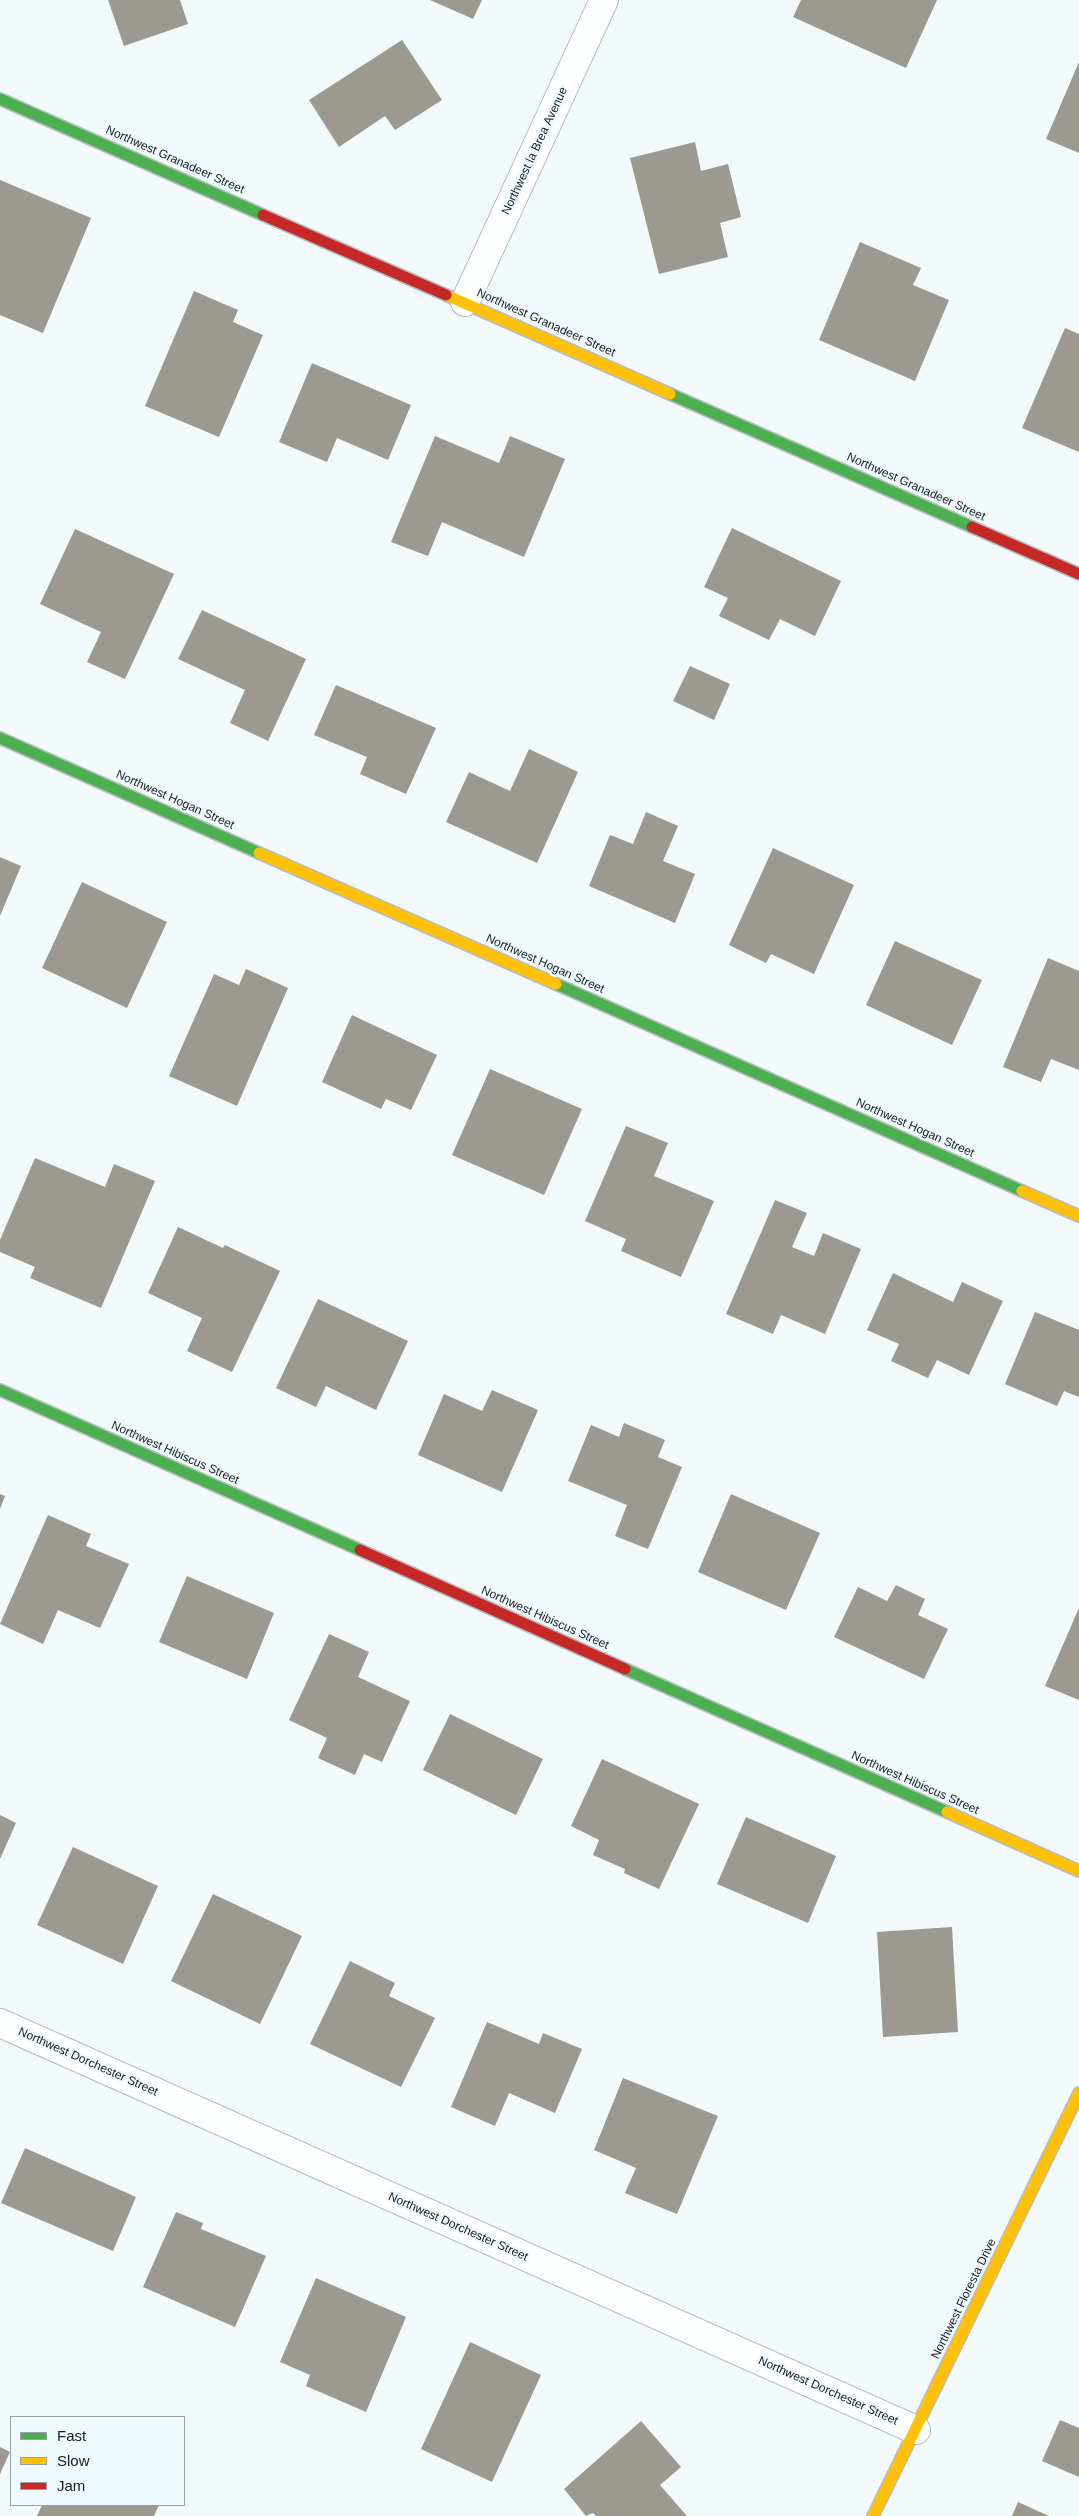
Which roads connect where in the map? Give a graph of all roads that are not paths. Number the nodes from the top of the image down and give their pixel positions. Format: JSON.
{"nodes":[{"id":1,"x":604,"y":0,"type":"edge"},
{"id":2,"x":0,"y":99,"type":"edge"},
{"id":3,"x":466,"y":302,"type":"junction"},
{"id":4,"x":1079,"y":574,"type":"edge"},
{"id":5,"x":0,"y":738,"type":"edge"},
{"id":6,"x":1079,"y":1216,"type":"edge"},
{"id":7,"x":0,"y":1390,"type":"edge"},
{"id":8,"x":1079,"y":1870,"type":"edge"},
{"id":9,"x":0,"y":2023,"type":"edge"},
{"id":10,"x":1079,"y":2093,"type":"edge"},
{"id":11,"x":916,"y":2430,"type":"junction"},
{"id":12,"x":873,"y":2516,"type":"edge"}],
"edges":[{"from":1,"to":3,"type":"street","name":"Northwest la Brea Avenue"},
{"from":2,"to":3,"type":"street","name":"Northwest Granadeer Street"},
{"from":3,"to":4,"type":"street","name":"Northwest Granadeer Street"},
{"from":5,"to":6,"type":"street","name":"Northwest Hogan Street"},
{"from":7,"to":8,"type":"street","name":"Northwest Hibiscus Street"},
{"from":9,"to":11,"type":"street","name":"Northwest Dorchester Street"},
{"from":10,"to":11,"type":"street","name":"Northwest Floresta Drive"},
{"from":11,"to":12,"type":"street","name":"Northwest Floresta Drive"}]}
